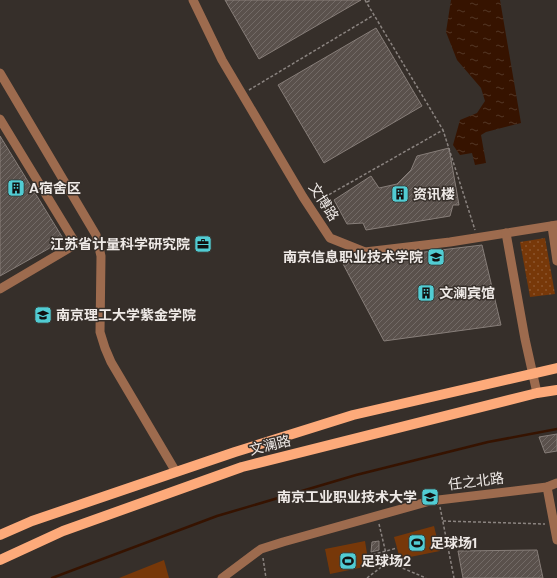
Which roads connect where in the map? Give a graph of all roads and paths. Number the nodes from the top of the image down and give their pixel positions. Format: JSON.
{"nodes":[{"id":1,"x":193,"y":0,"type":"edge"},
{"id":2,"x":371,"y":0,"type":"edge"},
{"id":3,"x":366,"y":1,"type":"edge"},
{"id":4,"x":374,"y":15,"type":"junction"},
{"id":5,"x":0,"y":73,"type":"edge"},
{"id":6,"x":242,"y":94,"type":"junction"},
{"id":7,"x":0,"y":119,"type":"edge"},
{"id":8,"x":443,"y":130,"type":"junction"},
{"id":9,"x":309,"y":206,"type":"junction"},
{"id":10,"x":554,"y":225,"type":"edge"},
{"id":11,"x":506,"y":233,"type":"junction"},
{"id":12,"x":477,"y":237,"type":"junction"},
{"id":13,"x":557,"y":261,"type":"edge"},
{"id":14,"x":0,"y":289,"type":"edge"},
{"id":15,"x":557,"y":368,"type":"edge"},
{"id":16,"x":533,"y":375,"type":"junction"},
{"id":17,"x":557,"y":390,"type":"edge"},
{"id":18,"x":537,"y":393,"type":"junction"},
{"id":19,"x":176,"y":472,"type":"junction"},
{"id":20,"x":557,"y":483,"type":"edge"},
{"id":21,"x":547,"y":487,"type":"junction"},
{"id":22,"x":439,"y":499,"type":"junction"},
{"id":23,"x":377,"y":516,"type":"junction"},
{"id":24,"x":443,"y":521,"type":"junction"},
{"id":25,"x":554,"y":525,"type":"junction"},
{"id":26,"x":0,"y":535,"type":"edge"},
{"id":27,"x":557,"y":540,"type":"edge"},
{"id":28,"x":397,"y":548,"type":"dead end"},
{"id":29,"x":261,"y":549,"type":"junction"},
{"id":30,"x":385,"y":551,"type":"junction"},
{"id":31,"x":368,"y":556,"type":"dead end"},
{"id":32,"x":0,"y":560,"type":"edge"},
{"id":33,"x":388,"y":562,"type":"junction"},
{"id":34,"x":222,"y":578,"type":"edge"},
{"id":35,"x":266,"y":578,"type":"edge"},
{"id":36,"x":367,"y":578,"type":"edge"},
{"id":37,"x":426,"y":578,"type":"edge"},
{"id":38,"x":454,"y":578,"type":"edge"}],
"edges":[{"from":1,"to":6,"type":"street","name":"文博路"},
{"from":2,"to":3,"type":"path"},
{"from":3,"to":4,"type":"path"},
{"from":4,"to":6,"type":"path"},
{"from":4,"to":8,"type":"path"},
{"from":5,"to":19,"type":"street"},
{"from":6,"to":9,"type":"street","name":"文博路"},
{"from":7,"to":14,"type":"street"},
{"from":8,"to":9,"type":"path"},
{"from":8,"to":12,"type":"path"},
{"from":9,"to":12,"type":"street","name":"文博路"},
{"from":10,"to":11,"type":"street","name":"文博路"},
{"from":10,"to":13,"type":"street"},
{"from":11,"to":12,"type":"street","name":"文博路"},
{"from":11,"to":16,"type":"street"},
{"from":15,"to":16,"type":"main road","name":"文澜路"},
{"from":16,"to":18,"type":"street"},
{"from":16,"to":19,"type":"main road","name":"文澜路"},
{"from":17,"to":18,"type":"main road","name":"文澜路"},
{"from":18,"to":32,"type":"main road","name":"文澜路"},
{"from":19,"to":26,"type":"main road","name":"文澜路"},
{"from":20,"to":21,"type":"street","name":"任之北路"},
{"from":21,"to":22,"type":"street","name":"任之北路"},
{"from":21,"to":25,"type":"street"},
{"from":22,"to":23,"type":"street","name":"任之北路"},
{"from":22,"to":24,"type":"path"},
{"from":23,"to":29,"type":"street","name":"任之北路"},
{"from":23,"to":30,"type":"path"},
{"from":24,"to":25,"type":"path"},
{"from":24,"to":38,"type":"path"},
{"from":25,"to":27,"type":"street"},
{"from":28,"to":30,"type":"path"},
{"from":29,"to":34,"type":"street","name":"任之北路"},
{"from":29,"to":35,"type":"path"},
{"from":30,"to":31,"type":"path"},
{"from":30,"to":33,"type":"path"},
{"from":33,"to":36,"type":"path"},
{"from":33,"to":37,"type":"path"}]}
